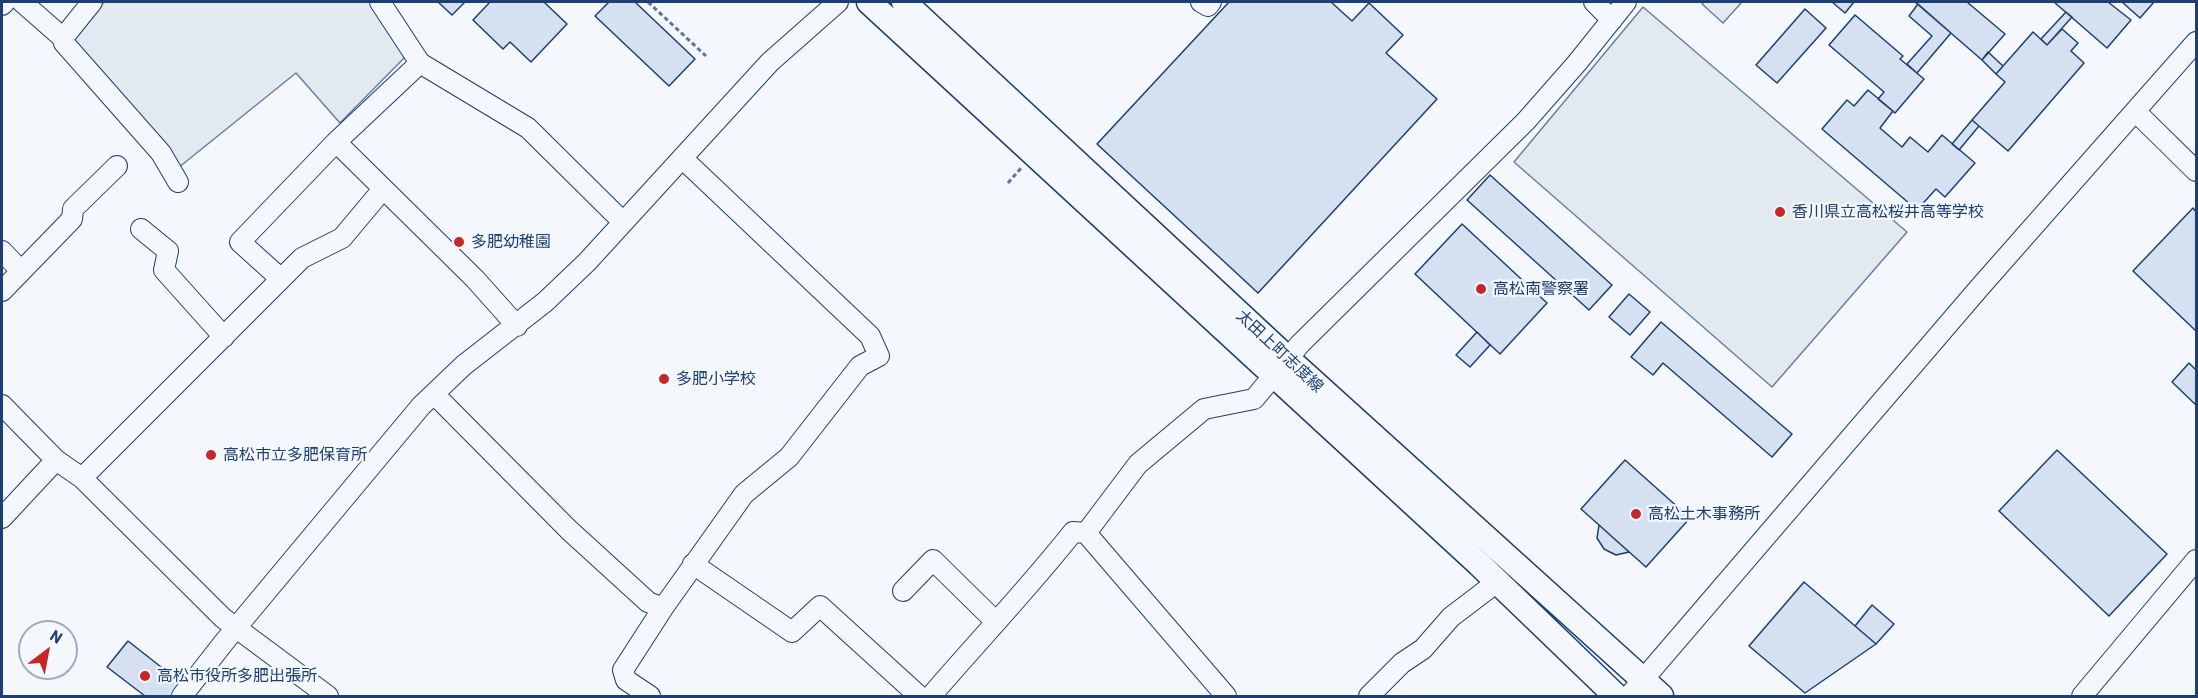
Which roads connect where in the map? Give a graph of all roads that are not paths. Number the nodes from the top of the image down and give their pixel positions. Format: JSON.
{"nodes":[{"id":1,"x":22,"y":2,"type":"edge"},
{"id":2,"x":92,"y":2,"type":"edge"},
{"id":3,"x":380,"y":2,"type":"edge"},
{"id":4,"x":838,"y":2,"type":"edge"},
{"id":5,"x":869,"y":2,"type":"edge"},
{"id":6,"x":904,"y":2,"type":"edge"},
{"id":7,"x":1202,"y":2,"type":"edge"},
{"id":8,"x":1211,"y":2,"type":"edge"},
{"id":9,"x":1594,"y":2,"type":"edge"},
{"id":10,"x":1626,"y":2,"type":"edge"},
{"id":11,"x":1612,"y":20,"type":"junction"},
{"id":12,"x":63,"y":38,"type":"junction"},
{"id":13,"x":2196,"y":42,"type":"edge"},
{"id":14,"x":420,"y":63,"type":"junction"},
{"id":15,"x":2136,"y":112,"type":"junction"},
{"id":16,"x":336,"y":142,"type":"junction"},
{"id":17,"x":682,"y":158,"type":"junction"},
{"id":18,"x":117,"y":166,"type":"dead end"},
{"id":19,"x":2196,"y":171,"type":"edge"},
{"id":20,"x":178,"y":182,"type":"dead end"},
{"id":21,"x":383,"y":189,"type":"junction"},
{"id":22,"x":623,"y":222,"type":"junction"},
{"id":23,"x":141,"y":229,"type":"dead end"},
{"id":24,"x":2,"y":251,"type":"edge"},
{"id":25,"x":21,"y":271,"type":"junction"},
{"id":26,"x":281,"y":279,"type":"junction"},
{"id":27,"x":2,"y":291,"type":"edge"},
{"id":28,"x":517,"y":326,"type":"junction"},
{"id":29,"x":224,"y":337,"type":"junction"},
{"id":30,"x":1280,"y":366,"type":"junction"},
{"id":31,"x":434,"y":394,"type":"junction"},
{"id":32,"x":2,"y":405,"type":"edge"},
{"id":33,"x":56,"y":460,"type":"junction"},
{"id":34,"x":82,"y":478,"type":"junction"},
{"id":35,"x":2,"y":518,"type":"edge"},
{"id":36,"x":1086,"y":533,"type":"junction"},
{"id":37,"x":1496,"y":546,"type":"junction"},
{"id":38,"x":693,"y":564,"type":"junction"},
{"id":39,"x":1479,"y":564,"type":"junction"},
{"id":40,"x":2193,"y":570,"type":"edge"},
{"id":41,"x":1497,"y":582,"type":"junction"},
{"id":42,"x":903,"y":591,"type":"dead end"},
{"id":43,"x":663,"y":608,"type":"junction"},
{"id":44,"x":995,"y":621,"type":"junction"},
{"id":45,"x":236,"y":628,"type":"junction"},
{"id":46,"x":1644,"y":691,"type":"edge"},
{"id":47,"x":182,"y":696,"type":"edge"},
{"id":48,"x":328,"y":696,"type":"edge"},
{"id":49,"x":650,"y":696,"type":"edge"},
{"id":50,"x":919,"y":696,"type":"edge"},
{"id":51,"x":931,"y":696,"type":"edge"},
{"id":52,"x":1226,"y":696,"type":"edge"},
{"id":53,"x":1369,"y":696,"type":"edge"},
{"id":54,"x":1616,"y":696,"type":"edge"},
{"id":55,"x":2082,"y":696,"type":"edge"}],
"edges":[{"from":1,"to":12,"type":"street"},
{"from":2,"to":12,"type":"street"},
{"from":3,"to":14,"type":"street"},
{"from":4,"to":17,"type":"street"},
{"from":5,"to":30,"type":"main road","name":"太田上町志度線"},
{"from":6,"to":30,"type":"main road","name":"太田上町志度線"},
{"from":7,"to":8,"type":"street"},
{"from":9,"to":11,"type":"street"},
{"from":10,"to":11,"type":"street"},
{"from":11,"to":30,"type":"street"},
{"from":12,"to":20,"type":"street"},
{"from":13,"to":15,"type":"street"},
{"from":14,"to":16,"type":"street"},
{"from":14,"to":22,"type":"street"},
{"from":15,"to":19,"type":"street"},
{"from":15,"to":46,"type":"street"},
{"from":16,"to":21,"type":"street"},
{"from":16,"to":26,"type":"street"},
{"from":17,"to":22,"type":"street"},
{"from":17,"to":38,"type":"street"},
{"from":18,"to":25,"type":"street"},
{"from":21,"to":26,"type":"street"},
{"from":21,"to":28,"type":"street"},
{"from":22,"to":28,"type":"street"},
{"from":23,"to":29,"type":"street"},
{"from":24,"to":25,"type":"street"},
{"from":25,"to":27,"type":"street"},
{"from":26,"to":29,"type":"street"},
{"from":28,"to":31,"type":"street"},
{"from":29,"to":34,"type":"street"},
{"from":30,"to":36,"type":"street"},
{"from":30,"to":37,"type":"main road","name":"太田上町志度線"},
{"from":30,"to":39,"type":"main road","name":"太田上町志度線"},
{"from":31,"to":43,"type":"street"},
{"from":31,"to":45,"type":"street"},
{"from":32,"to":33,"type":"street"},
{"from":33,"to":34,"type":"street"},
{"from":33,"to":35,"type":"street"},
{"from":34,"to":45,"type":"street"},
{"from":36,"to":44,"type":"street"},
{"from":36,"to":52,"type":"street"},
{"from":37,"to":39,"type":"main road"},
{"from":37,"to":46,"type":"main road","name":"太田上町志度線"},
{"from":38,"to":43,"type":"street"},
{"from":38,"to":50,"type":"street"},
{"from":39,"to":41,"type":"main road","name":"太田上町志度線"},
{"from":40,"to":55,"type":"street"},
{"from":41,"to":53,"type":"street"},
{"from":41,"to":54,"type":"main road","name":"太田上町志度線"},
{"from":42,"to":44,"type":"street"},
{"from":43,"to":49,"type":"street"},
{"from":44,"to":51,"type":"street"},
{"from":45,"to":47,"type":"street"},
{"from":45,"to":48,"type":"street"}]}
